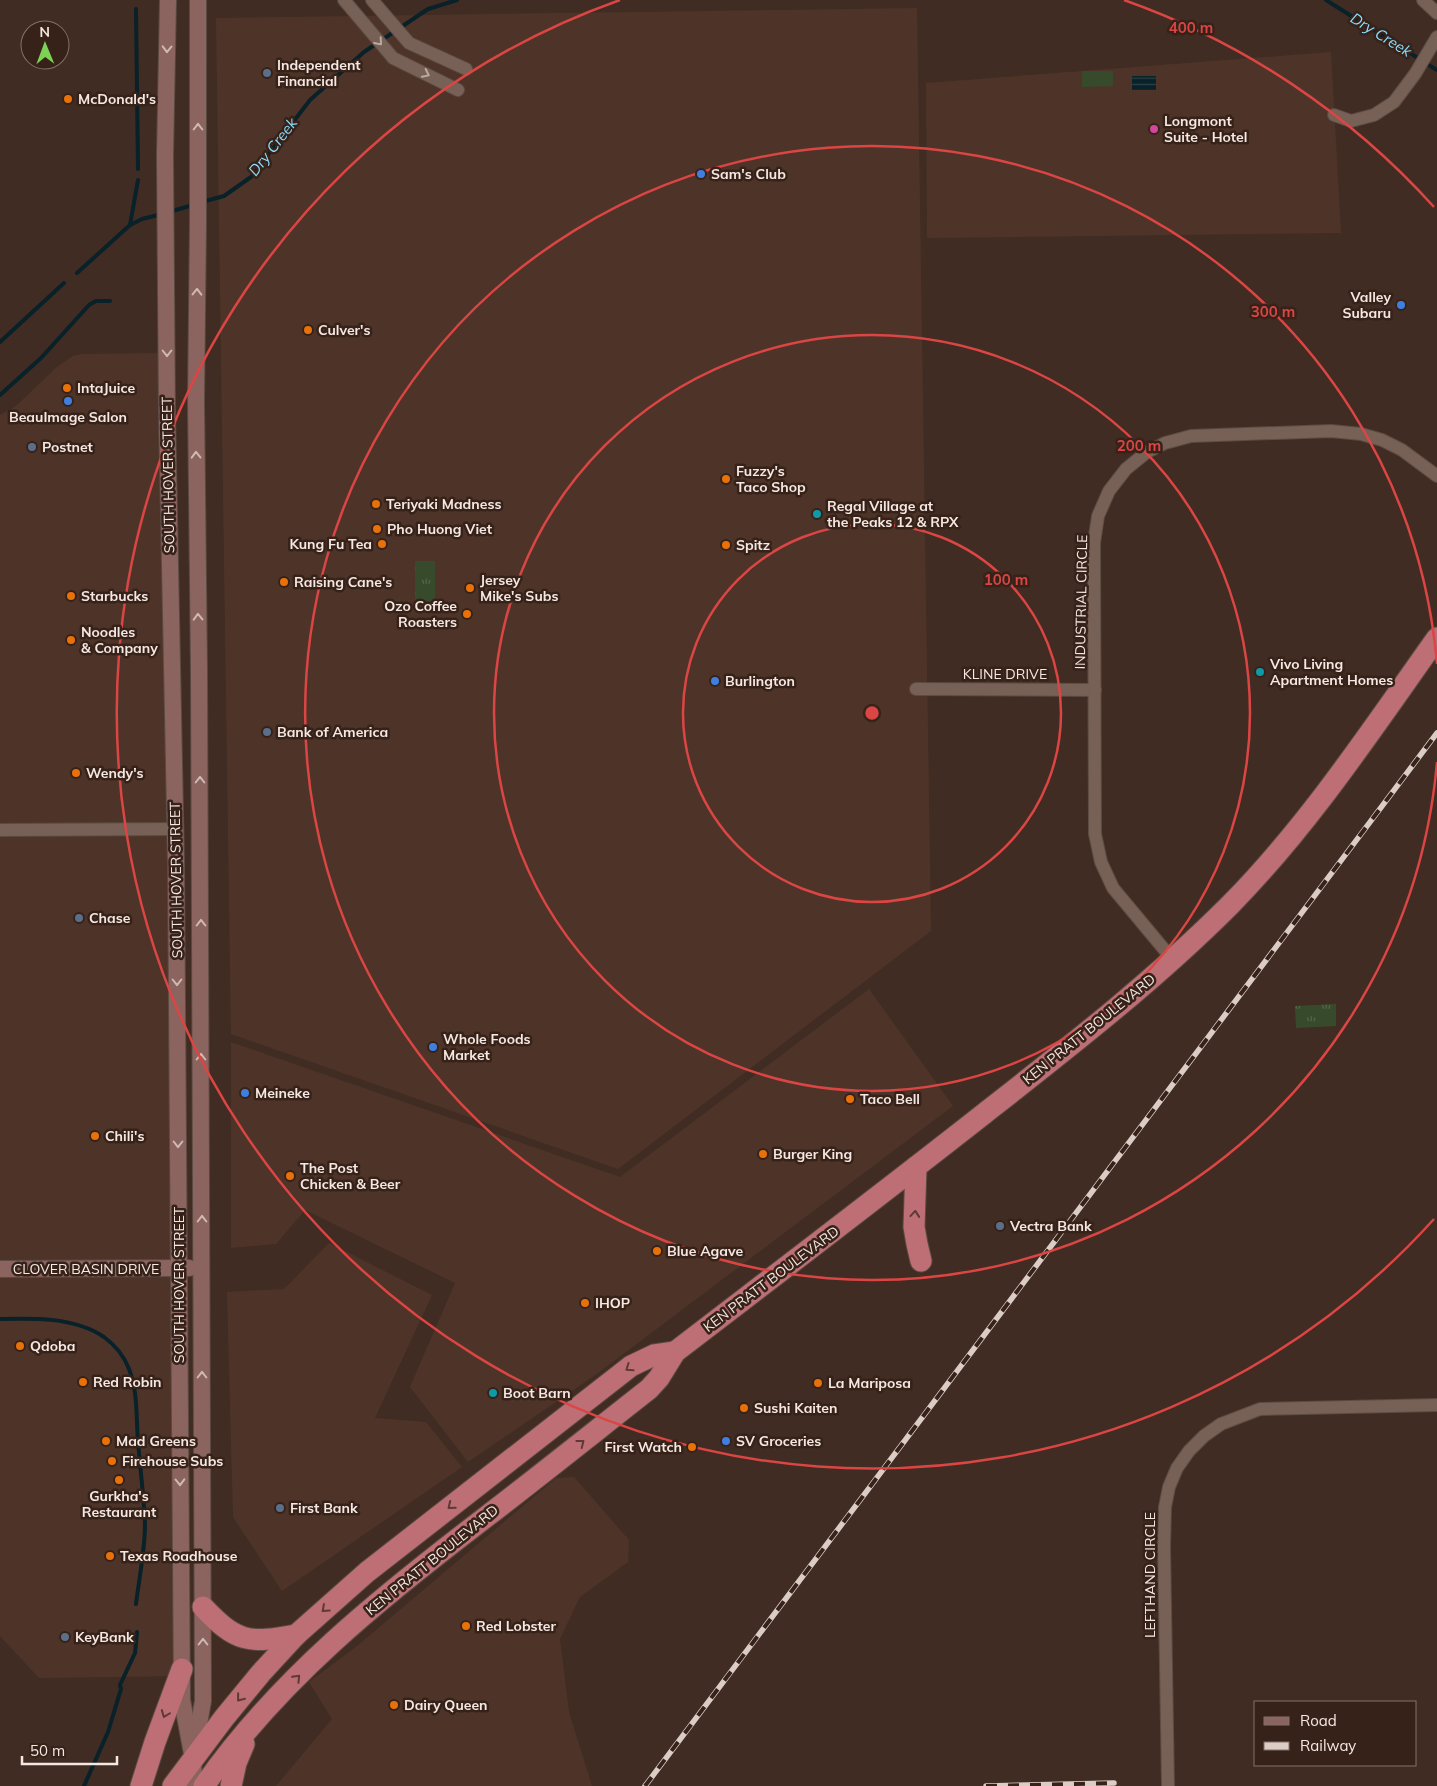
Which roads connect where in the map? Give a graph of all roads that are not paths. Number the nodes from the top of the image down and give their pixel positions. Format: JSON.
{"nodes":[{"id":1,"x":168,"y":0,"type":"edge"},
{"id":2,"x":198,"y":0,"type":"edge"},
{"id":3,"x":344,"y":0,"type":"edge"},
{"id":4,"x":372,"y":0,"type":"edge"},
{"id":5,"x":1423,"y":0,"type":"edge"},
{"id":6,"x":1437,"y":12,"type":"edge"},
{"id":7,"x":1434,"y":43,"type":"edge"},
{"id":8,"x":466,"y":69,"type":"dead end"},
{"id":9,"x":458,"y":90,"type":"dead end"},
{"id":10,"x":1334,"y":116,"type":"dead end"},
{"id":11,"x":1437,"y":476,"type":"edge"},
{"id":12,"x":1437,"y":638,"type":"edge"},
{"id":13,"x":916,"y":689,"type":"dead end"},
{"id":14,"x":1095,"y":690,"type":"junction"},
{"id":15,"x":200,"y":828,"type":"junction"},
{"id":16,"x":175,"y":829,"type":"junction"},
{"id":17,"x":0,"y":830,"type":"edge"},
{"id":18,"x":1173,"y":960,"type":"junction"},
{"id":19,"x":916,"y":1167,"type":"junction"},
{"id":20,"x":922,"y":1261,"type":"dead end"},
{"id":21,"x":179,"y":1268,"type":"junction"},
{"id":22,"x":202,"y":1268,"type":"junction"},
{"id":23,"x":0,"y":1269,"type":"edge"},
{"id":24,"x":675,"y":1352,"type":"junction"},
{"id":25,"x":1437,"y":1405,"type":"edge"},
{"id":26,"x":203,"y":1607,"type":"junction"},
{"id":27,"x":296,"y":1635,"type":"junction"},
{"id":28,"x":182,"y":1669,"type":"junction"},
{"id":29,"x":263,"y":1713,"type":"junction"},
{"id":30,"x":193,"y":1760,"type":"junction"},
{"id":31,"x":141,"y":1786,"type":"edge"},
{"id":32,"x":173,"y":1786,"type":"edge"},
{"id":33,"x":194,"y":1786,"type":"edge"},
{"id":34,"x":204,"y":1786,"type":"edge"},
{"id":35,"x":231,"y":1786,"type":"edge"},
{"id":36,"x":1168,"y":1786,"type":"edge"}],
"edges":[{"from":1,"to":16,"type":"main road","name":"SOUTH HOVER STREET","one_way":true},
{"from":15,"to":2,"type":"main road","name":"SOUTH HOVER STREET","one_way":true},
{"from":3,"to":9,"type":"street","one_way":true},
{"from":4,"to":8,"type":"street"},
{"from":5,"to":6,"type":"street"},
{"from":7,"to":10,"type":"street"},
{"from":11,"to":14,"type":"street","name":"INDUSTRIAL CIRCLE"},
{"from":12,"to":18,"type":"highway","name":"KEN PRATT BOULEVARD"},
{"from":13,"to":14,"type":"street","name":"KLINE DRIVE"},
{"from":14,"to":18,"type":"street","name":"INDUSTRIAL CIRCLE"},
{"from":15,"to":16,"type":"main road"},
{"from":22,"to":15,"type":"main road","name":"SOUTH HOVER STREET","one_way":true},
{"from":16,"to":17,"type":"street"},
{"from":16,"to":21,"type":"main road","name":"SOUTH HOVER STREET","one_way":true},
{"from":18,"to":19,"type":"highway","name":"KEN PRATT BOULEVARD"},
{"from":20,"to":19,"type":"highway","one_way":true},
{"from":19,"to":24,"type":"highway","name":"KEN PRATT BOULEVARD"},
{"from":21,"to":22,"type":"main road","name":"CLOVER BASIN DRIVE"},
{"from":21,"to":23,"type":"main road","name":"CLOVER BASIN DRIVE"},
{"from":21,"to":28,"type":"main road","name":"SOUTH HOVER STREET","one_way":true},
{"from":26,"to":22,"type":"main road","name":"SOUTH HOVER STREET","one_way":true},
{"from":24,"to":27,"type":"highway","name":"KEN PRATT BOULEVARD","one_way":true},
{"from":29,"to":24,"type":"highway","name":"KEN PRATT BOULEVARD","one_way":true},
{"from":25,"to":36,"type":"street","name":"LEFTHAND CIRCLE"},
{"from":26,"to":27,"type":"highway"},
{"from":30,"to":26,"type":"main road","name":"SOUTH HOVER STREET","one_way":true},
{"from":27,"to":30,"type":"highway","name":"KEN PRATT BOULEVARD","one_way":true},
{"from":28,"to":30,"type":"main road","name":"SOUTH HOVER STREET"},
{"from":28,"to":31,"type":"highway","one_way":true},
{"from":29,"to":34,"type":"highway","name":"KEN PRATT BOULEVARD"},
{"from":29,"to":35,"type":"highway"},
{"from":30,"to":32,"type":"highway","name":"KEN PRATT BOULEVARD"},
{"from":30,"to":33,"type":"main road","name":"SOUTH HOVER STREET"}]}
